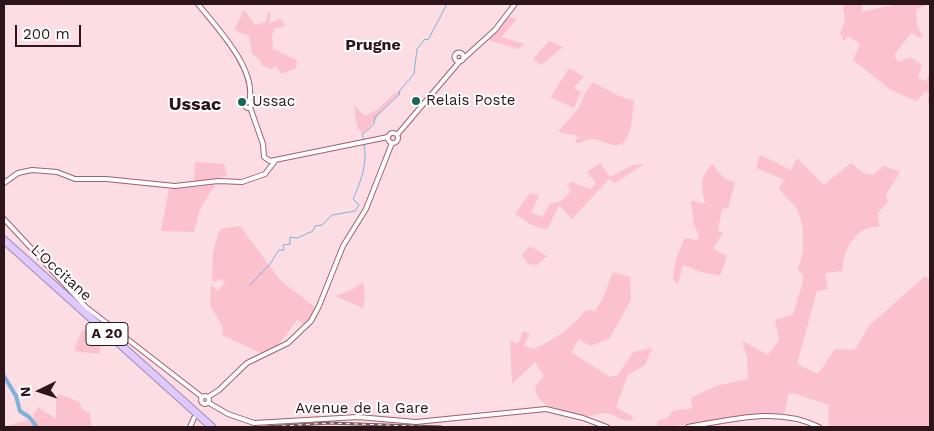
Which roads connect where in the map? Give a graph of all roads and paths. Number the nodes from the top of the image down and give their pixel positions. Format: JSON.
{"nodes":[{"id":1,"x":198,"y":4,"type":"edge"},
{"id":2,"x":515,"y":4,"type":"edge"},
{"id":3,"x":472,"y":52,"type":"junction"},
{"id":4,"x":461,"y":54,"type":"junction"},
{"id":5,"x":459,"y":60,"type":"junction"},
{"id":6,"x":397,"y":135,"type":"junction"},
{"id":7,"x":388,"y":137,"type":"junction"},
{"id":8,"x":392,"y":143,"type":"junction"},
{"id":9,"x":275,"y":161,"type":"junction"},
{"id":10,"x":4,"y":183,"type":"edge"},
{"id":11,"x":4,"y":219,"type":"edge"},
{"id":12,"x":4,"y":240,"type":"edge"},
{"id":13,"x":4,"y":244,"type":"edge"},
{"id":14,"x":208,"y":397,"type":"junction"},
{"id":15,"x":202,"y":398,"type":"junction"},
{"id":16,"x":208,"y":403,"type":"junction"},
{"id":17,"x":203,"y":404,"type":"junction"},
{"id":18,"x":199,"y":412,"type":"dead end"},
{"id":19,"x":194,"y":418,"type":"dead end"},
{"id":20,"x":190,"y":427,"type":"edge"},
{"id":21,"x":207,"y":427,"type":"edge"},
{"id":22,"x":212,"y":427,"type":"edge"},
{"id":23,"x":607,"y":427,"type":"edge"},
{"id":24,"x":688,"y":427,"type":"edge"},
{"id":25,"x":819,"y":427,"type":"edge"}],
"edges":[{"from":1,"to":9,"type":"street"},
{"from":2,"to":3,"type":"street"},
{"from":3,"to":4,"type":"street"},
{"from":3,"to":5,"type":"street"},
{"from":4,"to":5,"type":"street"},
{"from":4,"to":5,"type":"street"},
{"from":5,"to":6,"type":"street"},
{"from":6,"to":7,"type":"street"},
{"from":6,"to":8,"type":"street"},
{"from":7,"to":8,"type":"street"},
{"from":7,"to":9,"type":"street"},
{"from":8,"to":14,"type":"street"},
{"from":9,"to":10,"type":"street"},
{"from":11,"to":15,"type":"street"},
{"from":12,"to":22,"type":"highway","name":"L'Occitane","number":"A 20"},
{"from":13,"to":21,"type":"highway","name":"L'Occitane","number":"A 20"},
{"from":14,"to":15,"type":"street"},
{"from":14,"to":16,"type":"street"},
{"from":15,"to":17,"type":"street"},
{"from":16,"to":17,"type":"street"},
{"from":16,"to":23,"type":"street","name":"Avenue de la Gare"},
{"from":17,"to":18,"type":"street"},
{"from":19,"to":20,"type":"street"},
{"from":24,"to":25,"type":"street"}]}
